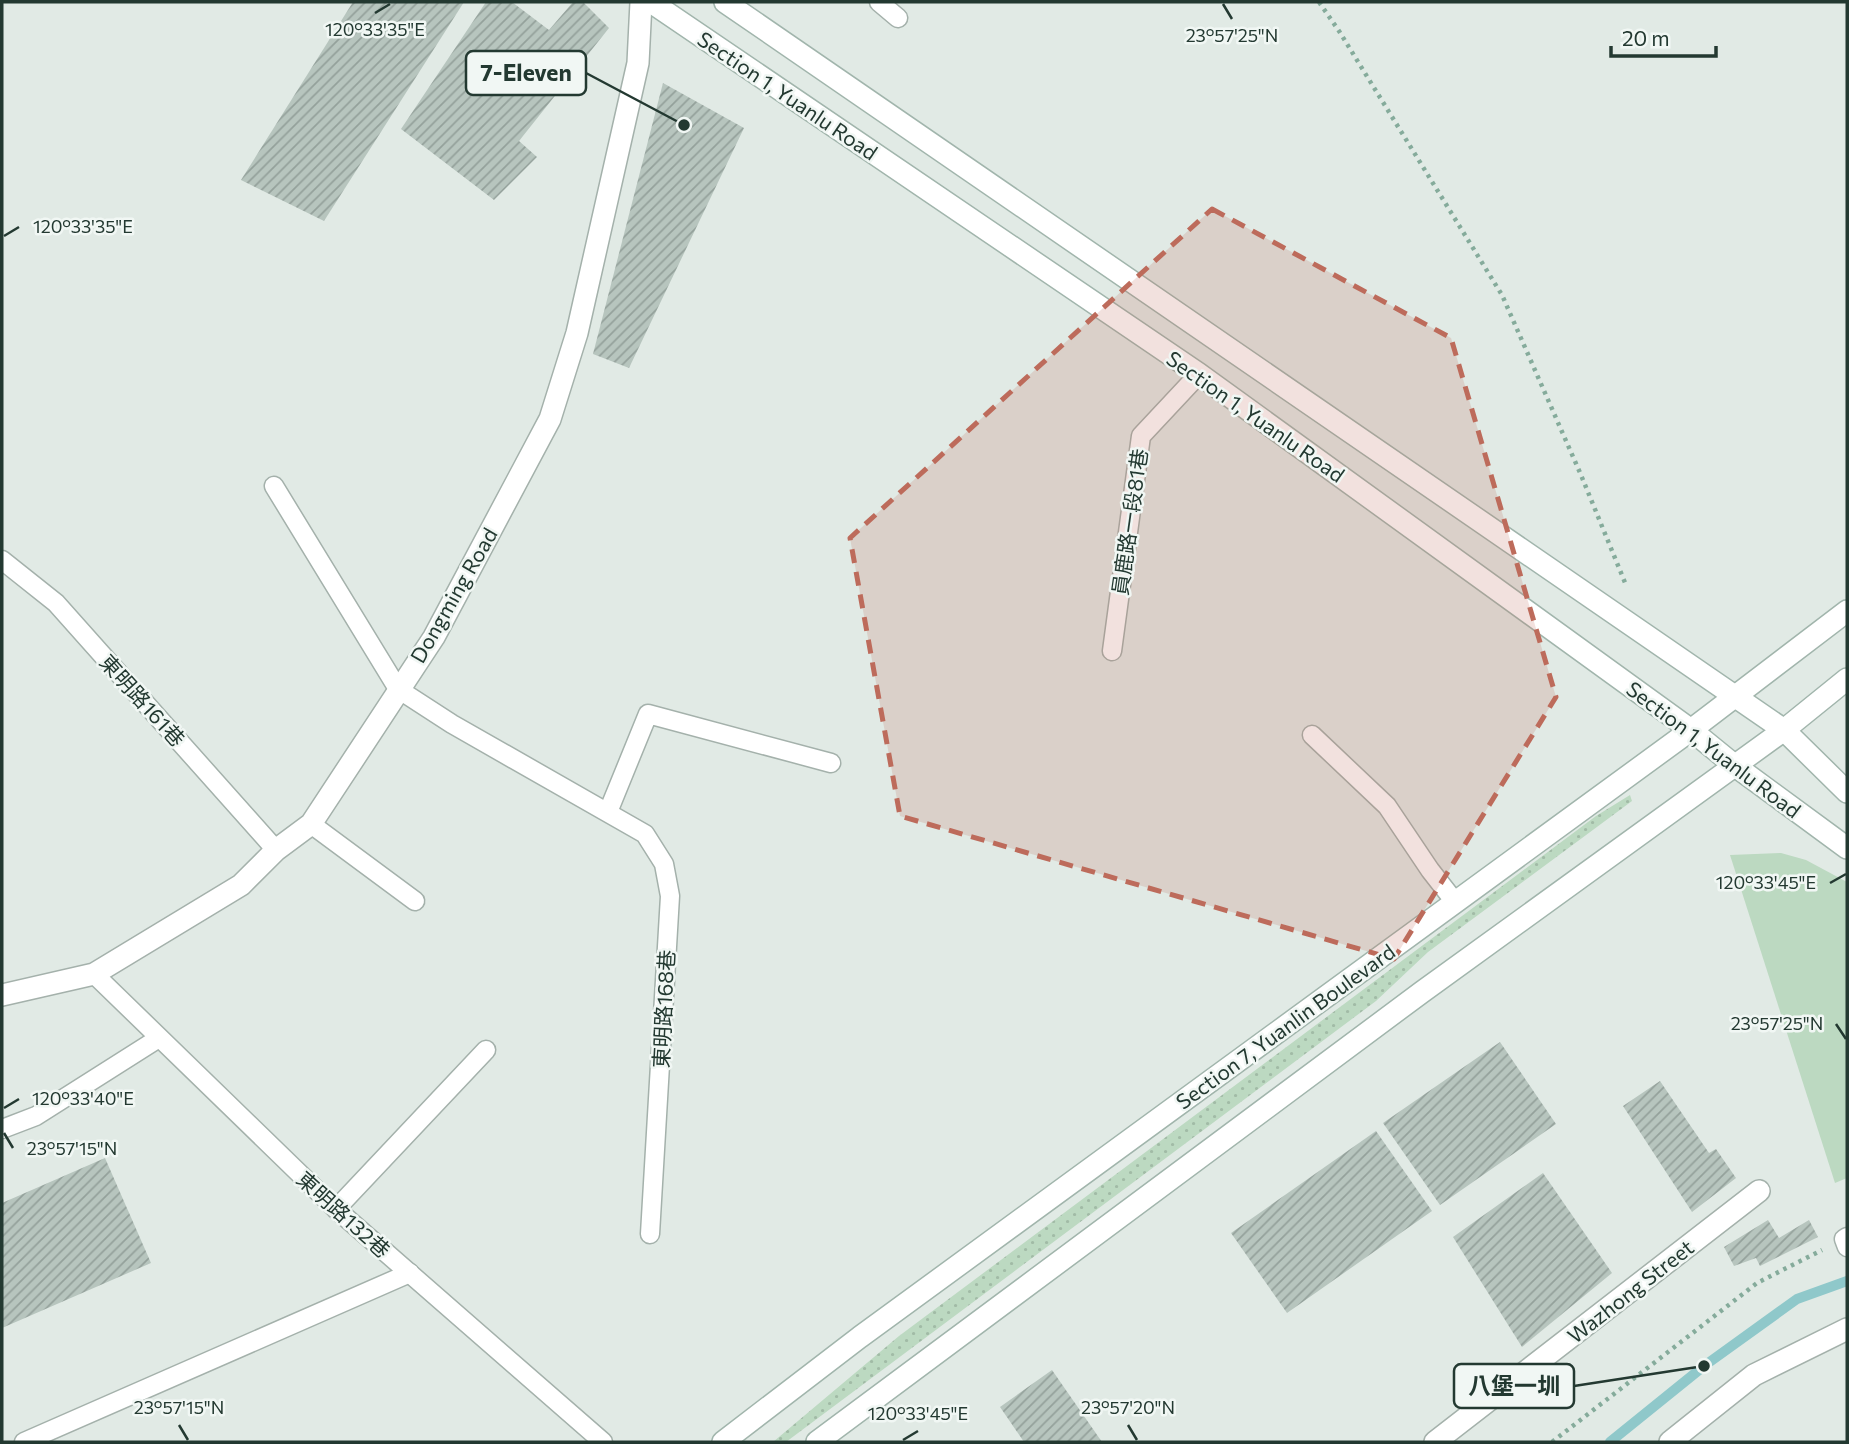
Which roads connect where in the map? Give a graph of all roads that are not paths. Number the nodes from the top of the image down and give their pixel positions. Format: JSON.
{"nodes":[{"id":1,"x":640,"y":2,"type":"edge"},
{"id":2,"x":651,"y":2,"type":"edge"},
{"id":3,"x":725,"y":2,"type":"edge"},
{"id":4,"x":879,"y":2,"type":"edge"},
{"id":5,"x":898,"y":18,"type":"dead end"},
{"id":6,"x":1199,"y":374,"type":"junction"},
{"id":7,"x":274,"y":486,"type":"dead end"},
{"id":8,"x":2,"y":559,"type":"edge"},
{"id":9,"x":1847,"y":611,"type":"edge"},
{"id":10,"x":1112,"y":651,"type":"dead end"},
{"id":11,"x":1847,"y":679,"type":"edge"},
{"id":12,"x":398,"y":689,"type":"junction"},
{"id":13,"x":1734,"y":695,"type":"junction"},
{"id":14,"x":1691,"y":730,"type":"junction"},
{"id":15,"x":1784,"y":730,"type":"junction"},
{"id":16,"x":1312,"y":735,"type":"dead end"},
{"id":17,"x":831,"y":763,"type":"dead end"},
{"id":18,"x":1734,"y":765,"type":"junction"},
{"id":19,"x":1847,"y":792,"type":"edge"},
{"id":20,"x":608,"y":811,"type":"junction"},
{"id":21,"x":311,"y":824,"type":"junction"},
{"id":22,"x":1847,"y":848,"type":"edge"},
{"id":23,"x":276,"y":850,"type":"junction"},
{"id":24,"x":415,"y":901,"type":"dead end"},
{"id":25,"x":1455,"y":902,"type":"junction"},
{"id":26,"x":94,"y":974,"type":"junction"},
{"id":27,"x":2,"y":995,"type":"edge"},
{"id":28,"x":159,"y":1038,"type":"junction"},
{"id":29,"x":486,"y":1050,"type":"dead end"},
{"id":30,"x":2,"y":1129,"type":"edge"},
{"id":31,"x":1759,"y":1191,"type":"dead end"},
{"id":32,"x":335,"y":1209,"type":"junction"},
{"id":33,"x":650,"y":1234,"type":"dead end"},
{"id":34,"x":410,"y":1273,"type":"junction"},
{"id":35,"x":1847,"y":1329,"type":"edge"},
{"id":36,"x":24,"y":1442,"type":"edge"},
{"id":37,"x":603,"y":1442,"type":"edge"},
{"id":38,"x":723,"y":1442,"type":"edge"},
{"id":39,"x":817,"y":1442,"type":"edge"},
{"id":40,"x":1435,"y":1442,"type":"edge"},
{"id":41,"x":1670,"y":1442,"type":"edge"}],
"edges":[{"from":1,"to":12,"type":"main road","name":"Dongming Road"},
{"from":2,"to":6,"type":"main road","name":"Section 1, Yuanlu Road"},
{"from":3,"to":13,"type":"main road","name":"Section 1, Yuanlu Road"},
{"from":4,"to":5,"type":"lane"},
{"from":6,"to":10,"type":"lane","name":"員鹿路一段81巷"},
{"from":6,"to":14,"type":"main road","name":"Section 1, Yuanlu Road"},
{"from":7,"to":12,"type":"lane"},
{"from":8,"to":23,"type":"lane","name":"東明路161巷"},
{"from":9,"to":13,"type":"main road","name":"Section 7, Yuanlin Boulevard"},
{"from":11,"to":15,"type":"main road"},
{"from":12,"to":20,"type":"lane","name":"東明路168巷"},
{"from":12,"to":21,"type":"main road","name":"Dongming Road"},
{"from":13,"to":14,"type":"main road","name":"Section 7, Yuanlin Boulevard"},
{"from":13,"to":15,"type":"main road","name":"Section 1, Yuanlu Road"},
{"from":14,"to":18,"type":"main road","name":"Section 1, Yuanlu Road"},
{"from":14,"to":25,"type":"main road","name":"Section 7, Yuanlin Boulevard"},
{"from":15,"to":18,"type":"main road"},
{"from":15,"to":19,"type":"main road","name":"Section 1, Yuanlu Road"},
{"from":16,"to":25,"type":"lane"},
{"from":17,"to":20,"type":"lane"},
{"from":18,"to":22,"type":"main road","name":"Section 1, Yuanlu Road"},
{"from":18,"to":39,"type":"main road"},
{"from":20,"to":33,"type":"lane","name":"東明路168巷"},
{"from":21,"to":23,"type":"main road","name":"Dongming Road"},
{"from":21,"to":24,"type":"lane"},
{"from":23,"to":26,"type":"main road","name":"Dongming Road"},
{"from":25,"to":38,"type":"main road","name":"Section 7, Yuanlin Boulevard"},
{"from":26,"to":27,"type":"main road","name":"Dongming Road"},
{"from":26,"to":28,"type":"lane","name":"東明路132巷"},
{"from":28,"to":30,"type":"lane"},
{"from":28,"to":32,"type":"lane","name":"東明路132巷"},
{"from":29,"to":32,"type":"lane"},
{"from":31,"to":40,"type":"main road","name":"Wazhong Street"},
{"from":32,"to":34,"type":"lane","name":"東明路132巷"},
{"from":34,"to":36,"type":"lane"},
{"from":34,"to":37,"type":"lane","name":"東明路132巷"},
{"from":35,"to":41,"type":"main road"}]}
